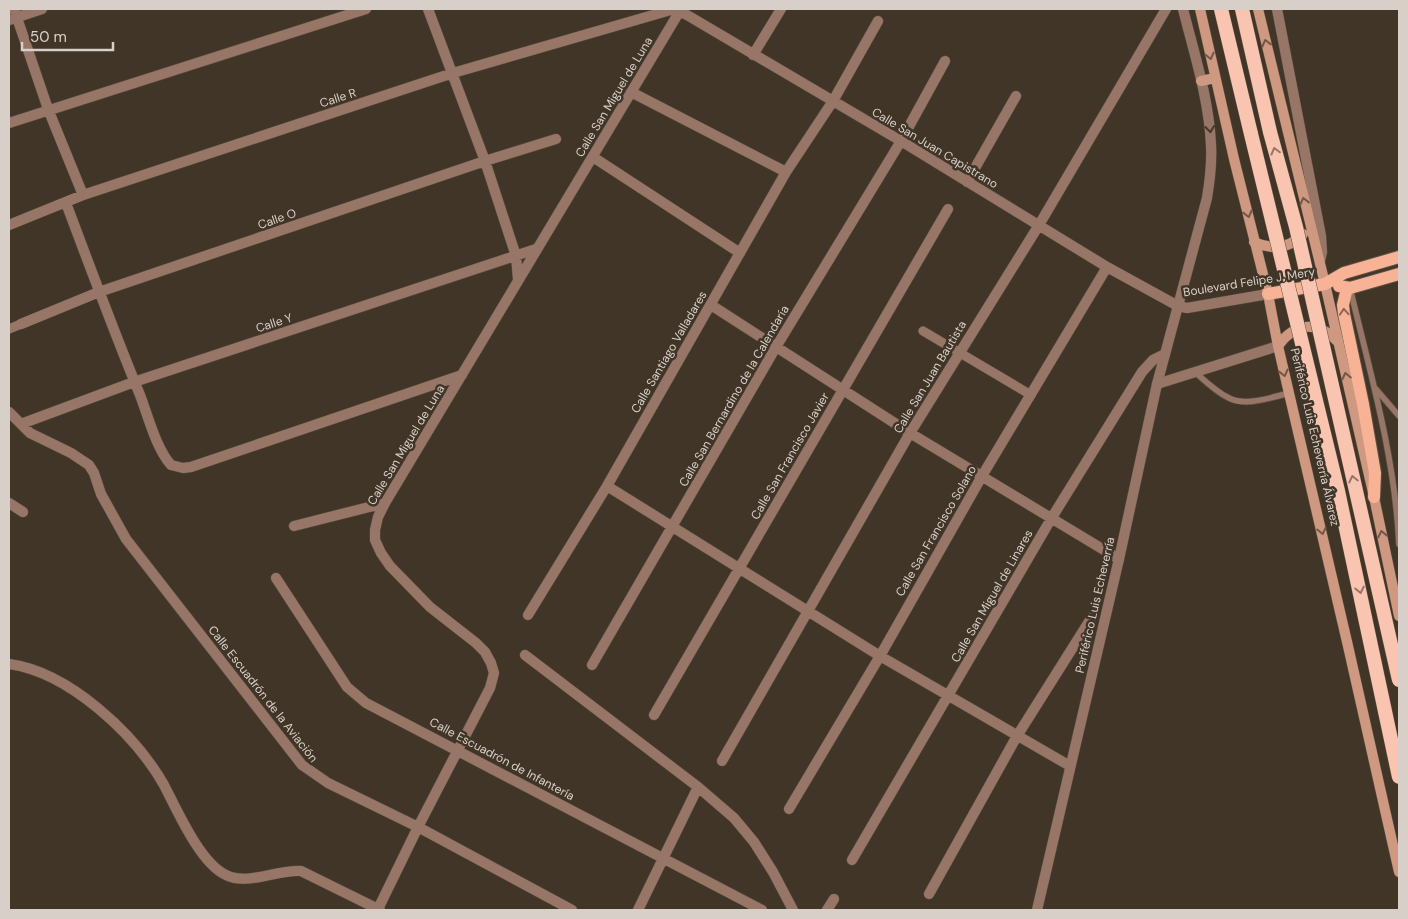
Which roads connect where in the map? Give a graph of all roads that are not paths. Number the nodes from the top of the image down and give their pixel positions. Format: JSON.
{"nodes":[{"id":1,"x":42,"y":9,"type":"edge"},
{"id":2,"x":366,"y":9,"type":"edge"},
{"id":3,"x":428,"y":9,"type":"edge"},
{"id":4,"x":781,"y":9,"type":"edge"},
{"id":5,"x":1166,"y":9,"type":"edge"},
{"id":6,"x":1183,"y":9,"type":"edge"},
{"id":7,"x":1200,"y":9,"type":"edge"},
{"id":8,"x":1221,"y":9,"type":"edge"},
{"id":9,"x":1242,"y":9,"type":"edge"},
{"id":10,"x":1258,"y":9,"type":"edge"},
{"id":11,"x":1277,"y":9,"type":"edge"},
{"id":12,"x":680,"y":10,"type":"edge"},
{"id":13,"x":13,"y":15,"type":"edge"},
{"id":14,"x":878,"y":22,"type":"dead end"},
{"id":15,"x":753,"y":55,"type":"junction"},
{"id":16,"x":945,"y":61,"type":"dead end"},
{"id":17,"x":453,"y":73,"type":"junction"},
{"id":18,"x":1215,"y":78,"type":"junction"},
{"id":19,"x":1201,"y":81,"type":"junction"},
{"id":20,"x":631,"y":92,"type":"junction"},
{"id":21,"x":1016,"y":96,"type":"dead end"},
{"id":22,"x":832,"y":101,"type":"junction"},
{"id":23,"x":48,"y":109,"type":"junction"},
{"id":24,"x":9,"y":122,"type":"edge"},
{"id":25,"x":556,"y":139,"type":"dead end"},
{"id":26,"x":901,"y":141,"type":"junction"},
{"id":27,"x":593,"y":157,"type":"junction"},
{"id":28,"x":486,"y":161,"type":"junction"},
{"id":29,"x":786,"y":172,"type":"junction"},
{"id":30,"x":967,"y":182,"type":"junction"},
{"id":31,"x":84,"y":195,"type":"junction"},
{"id":32,"x":66,"y":203,"type":"junction"},
{"id":33,"x":948,"y":209,"type":"dead end"},
{"id":34,"x":1309,"y":221,"type":"junction"},
{"id":35,"x":9,"y":225,"type":"edge"},
{"id":36,"x":1039,"y":225,"type":"junction"},
{"id":37,"x":1254,"y":242,"type":"junction"},
{"id":38,"x":536,"y":250,"type":"junction"},
{"id":39,"x":740,"y":253,"type":"junction"},
{"id":40,"x":516,"y":256,"type":"junction"},
{"id":41,"x":1399,"y":257,"type":"edge"},
{"id":42,"x":1320,"y":262,"type":"junction"},
{"id":43,"x":1107,"y":267,"type":"junction"},
{"id":44,"x":1399,"y":274,"type":"edge"},
{"id":45,"x":518,"y":279,"type":"junction"},
{"id":46,"x":1325,"y":284,"type":"junction"},
{"id":47,"x":1348,"y":288,"type":"junction"},
{"id":48,"x":99,"y":292,"type":"junction"},
{"id":49,"x":1268,"y":294,"type":"junction"},
{"id":50,"x":711,"y":305,"type":"junction"},
{"id":51,"x":1178,"y":306,"type":"junction"},
{"id":52,"x":21,"y":324,"type":"joint"},
{"id":53,"x":9,"y":329,"type":"edge"},
{"id":54,"x":923,"y":331,"type":"dead end"},
{"id":55,"x":1338,"y":342,"type":"junction"},
{"id":56,"x":1278,"y":346,"type":"junction"},
{"id":57,"x":776,"y":347,"type":"junction"},
{"id":58,"x":959,"y":352,"type":"junction"},
{"id":59,"x":1165,"y":354,"type":"junction"},
{"id":60,"x":1194,"y":372,"type":"junction"},
{"id":61,"x":462,"y":375,"type":"junction"},
{"id":62,"x":134,"y":382,"type":"junction"},
{"id":63,"x":1157,"y":384,"type":"junction"},
{"id":64,"x":1374,"y":387,"type":"junction"},
{"id":65,"x":843,"y":389,"type":"junction"},
{"id":66,"x":1290,"y":393,"type":"junction"},
{"id":67,"x":1031,"y":395,"type":"junction"},
{"id":68,"x":9,"y":412,"type":"edge"},
{"id":69,"x":1399,"y":416,"type":"edge"},
{"id":70,"x":21,"y":424,"type":"junction"},
{"id":71,"x":910,"y":433,"type":"junction"},
{"id":72,"x":982,"y":476,"type":"junction"},
{"id":73,"x":607,"y":486,"type":"junction"},
{"id":74,"x":1374,"y":497,"type":"junction"},
{"id":75,"x":9,"y":503,"type":"edge"},
{"id":76,"x":385,"y":503,"type":"junction"},
{"id":77,"x":23,"y":512,"type":"dead end"},
{"id":78,"x":1051,"y":518,"type":"junction"},
{"id":79,"x":294,"y":526,"type":"dead end"},
{"id":80,"x":673,"y":528,"type":"junction"},
{"id":81,"x":1399,"y":544,"type":"edge"},
{"id":82,"x":1119,"y":559,"type":"junction"},
{"id":83,"x":740,"y":568,"type":"junction"},
{"id":84,"x":1399,"y":572,"type":"edge"},
{"id":85,"x":276,"y":578,"type":"dead end"},
{"id":86,"x":1391,"y":578,"type":"junction"},
{"id":87,"x":809,"y":611,"type":"junction"},
{"id":88,"x":528,"y":616,"type":"dead end"},
{"id":89,"x":1092,"y":616,"type":"dead end"},
{"id":90,"x":1399,"y":616,"type":"edge"},
{"id":91,"x":525,"y":655,"type":"dead end"},
{"id":92,"x":880,"y":656,"type":"junction"},
{"id":93,"x":9,"y":664,"type":"edge"},
{"id":94,"x":592,"y":665,"type":"dead end"},
{"id":95,"x":1399,"y":680,"type":"edge"},
{"id":96,"x":948,"y":696,"type":"junction"},
{"id":97,"x":654,"y":715,"type":"dead end"},
{"id":98,"x":1017,"y":736,"type":"junction"},
{"id":99,"x":459,"y":751,"type":"junction"},
{"id":100,"x":722,"y":761,"type":"dead end"},
{"id":101,"x":1070,"y":766,"type":"junction"},
{"id":102,"x":1399,"y":777,"type":"edge"},
{"id":103,"x":698,"y":787,"type":"junction"},
{"id":104,"x":789,"y":809,"type":"dead end"},
{"id":105,"x":418,"y":828,"type":"junction"},
{"id":106,"x":663,"y":858,"type":"junction"},
{"id":107,"x":852,"y":860,"type":"dead end"},
{"id":108,"x":1399,"y":872,"type":"edge"},
{"id":109,"x":929,"y":894,"type":"dead end"},
{"id":110,"x":834,"y":899,"type":"dead end"},
{"id":111,"x":379,"y":910,"type":"edge"},
{"id":112,"x":572,"y":910,"type":"edge"},
{"id":113,"x":638,"y":910,"type":"edge"},
{"id":114,"x":762,"y":910,"type":"edge"},
{"id":115,"x":793,"y":910,"type":"edge"},
{"id":116,"x":828,"y":910,"type":"edge"},
{"id":117,"x":1037,"y":910,"type":"edge"}],
"edges":[{"from":1,"to":13,"type":"street"},
{"from":2,"to":23,"type":"street"},
{"from":3,"to":17,"type":"street"},
{"from":4,"to":15,"type":"street"},
{"from":5,"to":36,"type":"street","name":"Calle San Juan Bautista"},
{"from":6,"to":19,"type":"street"},
{"from":7,"to":18,"type":"main road","name":"Periférico Luis Echeverría Álvarez","one_way":true},
{"from":8,"to":102,"type":"highway","name":"Periférico Luis Echeverría Álvarez","one_way":true,"bridge":true},
{"from":95,"to":9,"type":"highway","one_way":true,"bridge":true},
{"from":34,"to":10,"type":"main road","one_way":true},
{"from":11,"to":42,"type":"street"},
{"from":12,"to":15,"type":"street","name":"Calle San Juan Capistrano"},
{"from":12,"to":17,"type":"street","name":"Calle R"},
{"from":12,"to":20,"type":"street","name":"Calle San Miguel de Luna"},
{"from":13,"to":23,"type":"street"},
{"from":14,"to":22,"type":"street","name":"Calle Santiago Valladares"},
{"from":15,"to":22,"type":"street","name":"Calle San Juan Capistrano"},
{"from":16,"to":26,"type":"street","name":"Calle San Bernardino de la Calendaría"},
{"from":17,"to":28,"type":"street"},
{"from":17,"to":31,"type":"street","name":"Calle R"},
{"from":18,"to":19,"type":"main road"},
{"from":18,"to":37,"type":"main road","name":"Periférico Luis Echeverría Álvarez","one_way":true},
{"from":19,"to":51,"type":"street","name":"Periférico Luis Echeverría","one_way":true},
{"from":20,"to":27,"type":"street","name":"Calle San Miguel de Luna"},
{"from":20,"to":29,"type":"street"},
{"from":21,"to":30,"type":"street"},
{"from":22,"to":26,"type":"street","name":"Calle San Juan Capistrano"},
{"from":22,"to":29,"type":"street","name":"Calle Santiago Valladares"},
{"from":23,"to":24,"type":"street"},
{"from":23,"to":31,"type":"street"},
{"from":25,"to":28,"type":"street","name":"Calle O"},
{"from":26,"to":30,"type":"street","name":"Calle San Juan Capistrano"},
{"from":26,"to":57,"type":"street","name":"Calle San Bernardino de la Calendaría"},
{"from":27,"to":38,"type":"street","name":"Calle San Miguel de Luna"},
{"from":27,"to":39,"type":"street"},
{"from":28,"to":40,"type":"street"},
{"from":28,"to":48,"type":"street","name":"Calle O"},
{"from":29,"to":39,"type":"street","name":"Calle Santiago Valladares"},
{"from":30,"to":36,"type":"street","name":"Calle San Juan Capistrano"},
{"from":31,"to":32,"type":"street","name":"Calle R"},
{"from":32,"to":35,"type":"street","name":"Calle R"},
{"from":32,"to":48,"type":"street"},
{"from":33,"to":65,"type":"street","name":"Calle San Francisco Javier"},
{"from":34,"to":37,"type":"main road"},
{"from":34,"to":42,"type":"main road"},
{"from":36,"to":43,"type":"street","name":"Calle San Juan Capistrano"},
{"from":36,"to":58,"type":"street","name":"Calle San Juan Bautista"},
{"from":37,"to":49,"type":"main road","name":"Periférico Luis Echeverría Álvarez"},
{"from":38,"to":40,"type":"street","name":"Calle Y"},
{"from":38,"to":45,"type":"street","name":"Calle San Miguel de Luna"},
{"from":39,"to":50,"type":"street","name":"Calle Santiago Valladares"},
{"from":40,"to":45,"type":"street"},
{"from":40,"to":62,"type":"street","name":"Calle Y"},
{"from":41,"to":46,"type":"main road","name":"Boulevard Felipe J. Mery"},
{"from":42,"to":46,"type":"main road"},
{"from":43,"to":51,"type":"street","name":"Calle San Juan Capistrano"},
{"from":43,"to":67,"type":"street","name":"Calle San Francisco Solano"},
{"from":44,"to":47,"type":"main road","name":"Boulevard Felipe J. Mery"},
{"from":45,"to":61,"type":"street","name":"Calle San Miguel de Luna"},
{"from":46,"to":47,"type":"main road","name":"Boulevard Felipe J. Mery"},
{"from":46,"to":49,"type":"main road","name":"Boulevard Felipe J. Mery"},
{"from":46,"to":55,"type":"main road"},
{"from":47,"to":64,"type":"lane"},
{"from":74,"to":47,"type":"main road","one_way":true},
{"from":48,"to":52,"type":"street","name":"Calle O"},
{"from":48,"to":62,"type":"street"},
{"from":49,"to":51,"type":"street","name":"Boulevard Felipe J. Mery"},
{"from":49,"to":56,"type":"main road","name":"Periférico Luis Echeverría Álvarez"},
{"from":50,"to":57,"type":"street"},
{"from":50,"to":73,"type":"street","name":"Calle Santiago Valladares"},
{"from":51,"to":59,"type":"street","name":"Periférico Luis Echeverría"},
{"from":52,"to":53,"type":"street","name":"Calle O"},
{"from":54,"to":58,"type":"street"},
{"from":55,"to":56,"type":"main road"},
{"from":74,"to":55,"type":"main road","one_way":true},
{"from":56,"to":60,"type":"street"},
{"from":56,"to":66,"type":"main road","name":"Periférico Luis Echeverría Álvarez","one_way":true},
{"from":57,"to":65,"type":"street"},
{"from":57,"to":80,"type":"street","name":"Calle San Bernardino de la Calendaría"},
{"from":58,"to":67,"type":"street"},
{"from":58,"to":71,"type":"street","name":"Calle San Juan Bautista"},
{"from":59,"to":63,"type":"street","name":"Periférico Luis Echeverría"},
{"from":59,"to":78,"type":"street","name":"Calle San Miguel de Linares"},
{"from":60,"to":63,"type":"street"},
{"from":60,"to":66,"type":"lane"},
{"from":61,"to":62,"type":"street"},
{"from":61,"to":76,"type":"street","name":"Calle San Miguel de Luna"},
{"from":62,"to":70,"type":"street","name":"Calle Y"},
{"from":63,"to":82,"type":"street","name":"Periférico Luis Echeverría"},
{"from":64,"to":69,"type":"lane"},
{"from":64,"to":81,"type":"lane"},
{"from":65,"to":71,"type":"street"},
{"from":65,"to":83,"type":"street","name":"Calle San Francisco Javier"},
{"from":66,"to":108,"type":"main road","name":"Periférico Luis Echeverría Álvarez","one_way":true},
{"from":67,"to":72,"type":"street","name":"Calle San Francisco Solano"},
{"from":68,"to":70,"type":"street","name":"Calle Escuadrón de la Aviación"},
{"from":70,"to":105,"type":"street","name":"Calle Escuadrón de la Aviación"},
{"from":71,"to":72,"type":"street"},
{"from":71,"to":87,"type":"street","name":"Calle San Juan Bautista"},
{"from":72,"to":78,"type":"street"},
{"from":72,"to":92,"type":"street","name":"Calle San Francisco Solano"},
{"from":73,"to":80,"type":"street"},
{"from":73,"to":88,"type":"street","name":"Calle Santiago Valladares"},
{"from":86,"to":74,"type":"main road","one_way":true},
{"from":75,"to":77,"type":"street"},
{"from":76,"to":79,"type":"street"},
{"from":76,"to":99,"type":"street","name":"Calle San Miguel de Luna"},
{"from":78,"to":82,"type":"street"},
{"from":78,"to":96,"type":"street","name":"Calle San Miguel de Linares"},
{"from":80,"to":83,"type":"street"},
{"from":80,"to":94,"type":"street","name":"Calle San Bernardino de la Calendaría"},
{"from":82,"to":101,"type":"street","name":"Periférico Luis Echeverría"},
{"from":83,"to":87,"type":"street"},
{"from":83,"to":97,"type":"street","name":"Calle San Francisco Javier"},
{"from":84,"to":86,"type":"lane"},
{"from":85,"to":99,"type":"street","name":"Calle Escuadrón de Infantería"},
{"from":86,"to":90,"type":"main road"},
{"from":87,"to":92,"type":"street"},
{"from":87,"to":100,"type":"street","name":"Calle San Juan Bautista"},
{"from":89,"to":98,"type":"street"},
{"from":91,"to":103,"type":"street"},
{"from":92,"to":96,"type":"street"},
{"from":92,"to":104,"type":"street","name":"Calle San Francisco Solano"},
{"from":93,"to":111,"type":"street"},
{"from":96,"to":98,"type":"street"},
{"from":96,"to":107,"type":"street","name":"Calle San Miguel de Linares"},
{"from":98,"to":101,"type":"street"},
{"from":98,"to":109,"type":"street"},
{"from":99,"to":105,"type":"street","name":"Calle San Miguel de Luna"},
{"from":99,"to":106,"type":"street","name":"Calle Escuadrón de Infantería"},
{"from":101,"to":117,"type":"street","name":"Periférico Luis Echeverría"},
{"from":103,"to":106,"type":"street"},
{"from":103,"to":115,"type":"street"},
{"from":105,"to":111,"type":"street","name":"Calle San Miguel de Luna"},
{"from":105,"to":112,"type":"street","name":"Calle Escuadrón de la Aviación"},
{"from":106,"to":113,"type":"street"},
{"from":106,"to":114,"type":"street","name":"Calle Escuadrón de Infantería"},
{"from":110,"to":116,"type":"street"}]}
